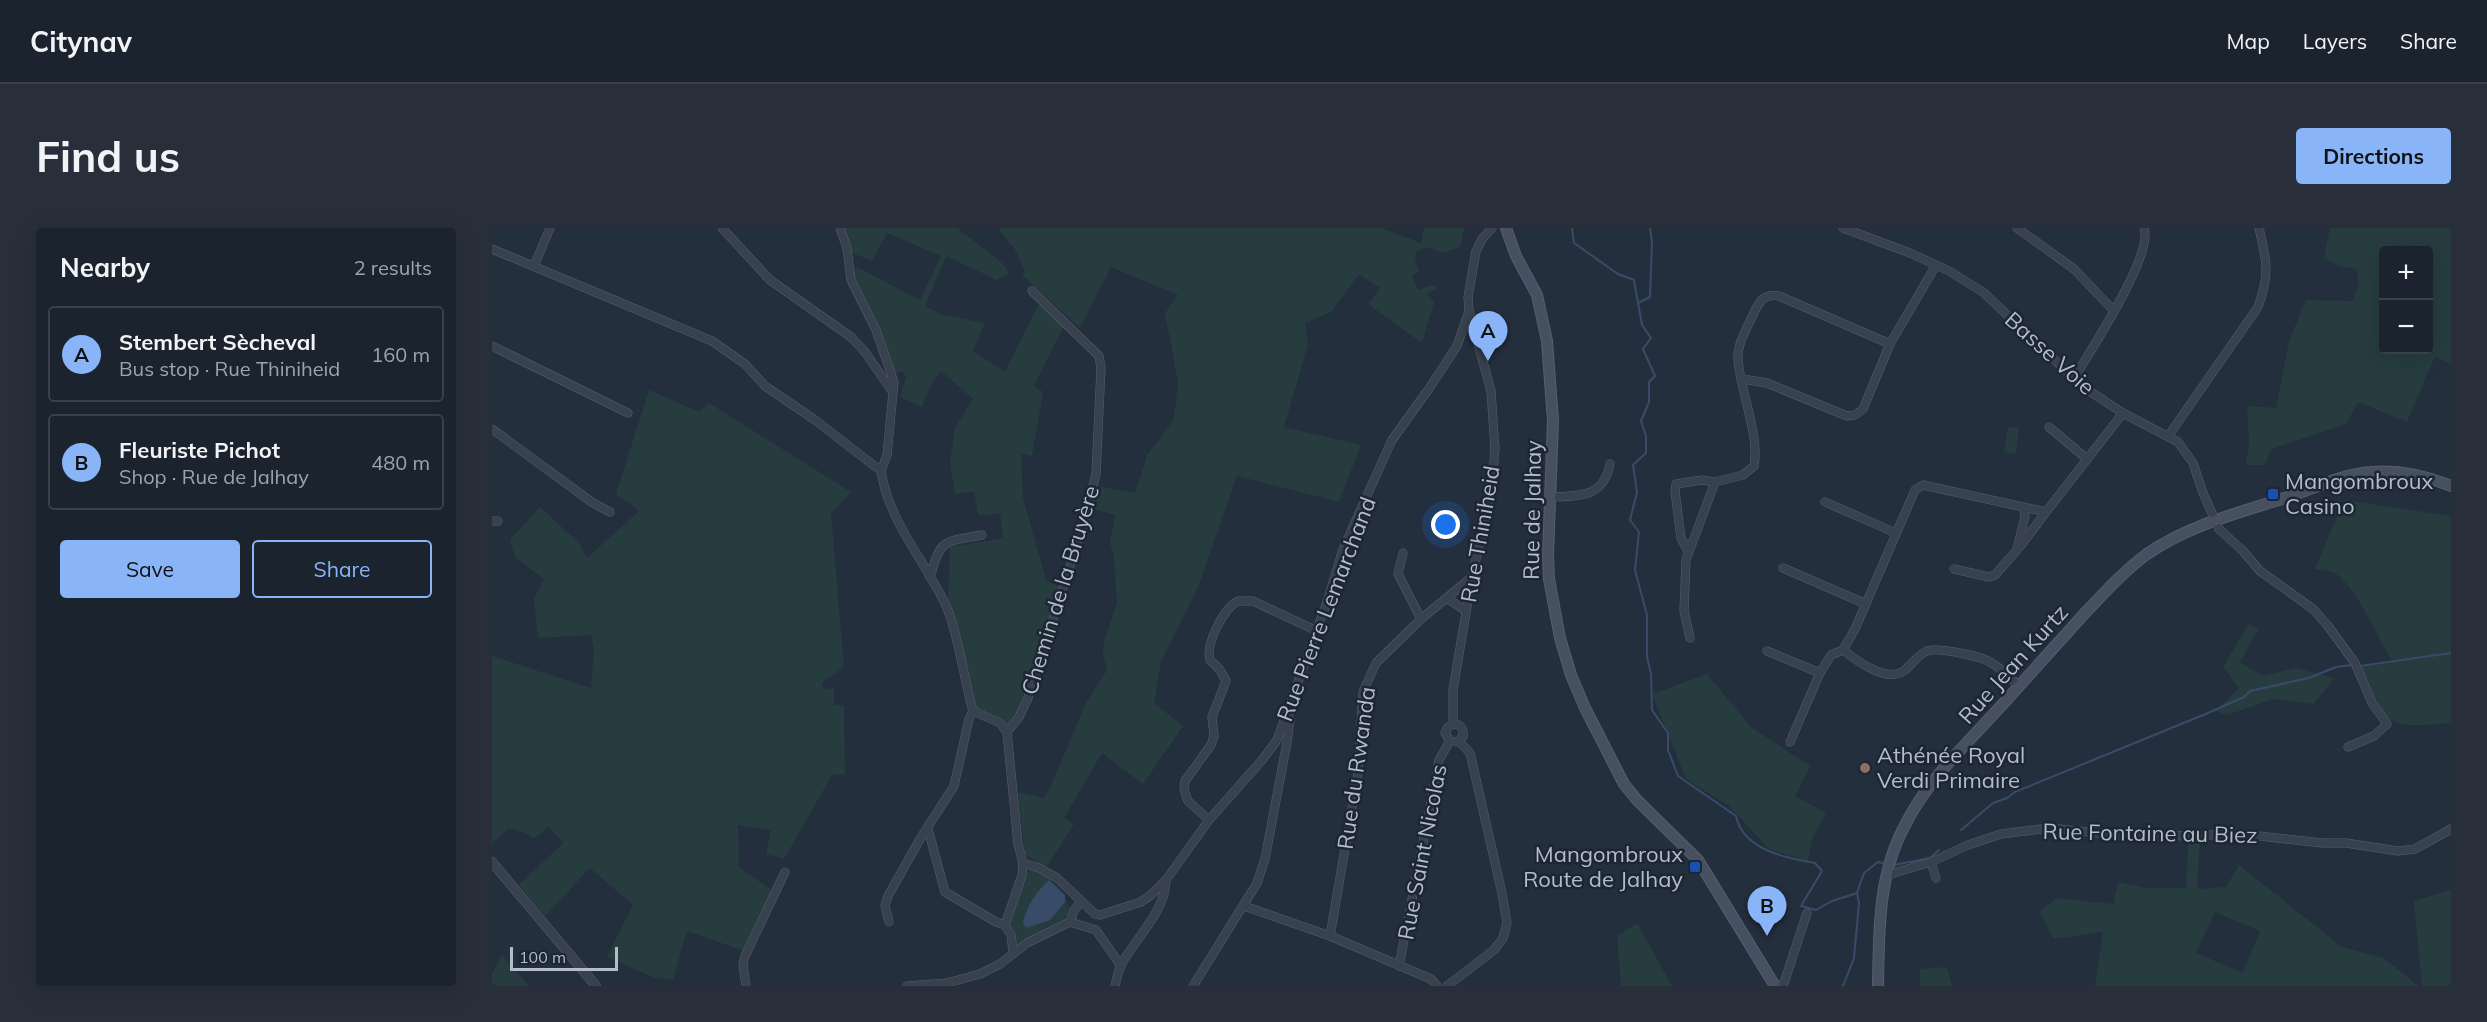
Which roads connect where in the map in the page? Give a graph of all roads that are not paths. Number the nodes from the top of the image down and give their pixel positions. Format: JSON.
{"nodes":[{"id":1,"x":550,"y":228,"type":"edge"},
{"id":2,"x":722,"y":228,"type":"edge"},
{"id":3,"x":840,"y":228,"type":"edge"},
{"id":4,"x":1492,"y":228,"type":"edge"},
{"id":5,"x":1506,"y":228,"type":"edge"},
{"id":6,"x":1843,"y":228,"type":"edge"},
{"id":7,"x":2017,"y":228,"type":"edge"},
{"id":8,"x":2144,"y":228,"type":"edge"},
{"id":9,"x":2259,"y":228,"type":"edge"},
{"id":10,"x":1854,"y":231,"type":"edge"},
{"id":11,"x":492,"y":249,"type":"edge"},
{"id":12,"x":1936,"y":265,"type":"junction"},
{"id":13,"x":534,"y":266,"type":"junction"},
{"id":14,"x":1032,"y":291,"type":"dead end"},
{"id":15,"x":1469,"y":311,"type":"junction"},
{"id":16,"x":2114,"y":311,"type":"junction"},
{"id":17,"x":1890,"y":344,"type":"junction"},
{"id":18,"x":492,"y":346,"type":"edge"},
{"id":19,"x":1742,"y":379,"type":"junction"},
{"id":20,"x":2073,"y":380,"type":"junction"},
{"id":21,"x":892,"y":391,"type":"junction"},
{"id":22,"x":628,"y":412,"type":"dead end"},
{"id":23,"x":2123,"y":413,"type":"junction"},
{"id":24,"x":2049,"y":427,"type":"dead end"},
{"id":25,"x":492,"y":429,"type":"edge"},
{"id":26,"x":2169,"y":435,"type":"junction"},
{"id":27,"x":2087,"y":459,"type":"junction"},
{"id":28,"x":1610,"y":464,"type":"dead end"},
{"id":29,"x":881,"y":471,"type":"junction"},
{"id":30,"x":1715,"y":482,"type":"junction"},
{"id":31,"x":2451,"y":486,"type":"edge"},
{"id":32,"x":1552,"y":497,"type":"junction"},
{"id":33,"x":1826,"y":502,"type":"dead end"},
{"id":34,"x":2024,"y":509,"type":"junction"},
{"id":35,"x":610,"y":512,"type":"dead end"},
{"id":36,"x":2046,"y":512,"type":"junction"},
{"id":37,"x":2214,"y":522,"type":"junction"},
{"id":38,"x":1896,"y":533,"type":"junction"},
{"id":39,"x":982,"y":535,"type":"dead end"},
{"id":40,"x":2017,"y":550,"type":"junction"},
{"id":41,"x":1688,"y":551,"type":"junction"},
{"id":42,"x":1403,"y":554,"type":"dead end"},
{"id":43,"x":1783,"y":568,"type":"dead end"},
{"id":44,"x":1954,"y":569,"type":"dead end"},
{"id":45,"x":1472,"y":577,"type":"junction"},
{"id":46,"x":930,"y":578,"type":"junction"},
{"id":47,"x":1447,"y":598,"type":"junction"},
{"id":48,"x":1866,"y":604,"type":"junction"},
{"id":49,"x":1466,"y":611,"type":"junction"},
{"id":50,"x":1421,"y":619,"type":"junction"},
{"id":51,"x":1317,"y":631,"type":"junction"},
{"id":52,"x":1690,"y":638,"type":"dead end"},
{"id":53,"x":1843,"y":650,"type":"junction"},
{"id":54,"x":1767,"y":651,"type":"dead end"},
{"id":55,"x":1820,"y":673,"type":"junction"},
{"id":56,"x":2019,"y":686,"type":"junction"},
{"id":57,"x":973,"y":711,"type":"junction"},
{"id":58,"x":1288,"y":714,"type":"junction"},
{"id":59,"x":1453,"y":724,"type":"junction"},
{"id":60,"x":1007,"y":732,"type":"junction"},
{"id":61,"x":1450,"y":741,"type":"junction"},
{"id":62,"x":1460,"y":741,"type":"junction"},
{"id":63,"x":1790,"y":742,"type":"dead end"},
{"id":64,"x":2348,"y":747,"type":"dead end"},
{"id":65,"x":1209,"y":820,"type":"junction"},
{"id":66,"x":928,"y":829,"type":"junction"},
{"id":67,"x":2451,"y":829,"type":"edge"},
{"id":68,"x":492,"y":862,"type":"edge"},
{"id":69,"x":1931,"y":862,"type":"junction"},
{"id":70,"x":1023,"y":863,"type":"junction"},
{"id":71,"x":784,"y":872,"type":"dead end"},
{"id":72,"x":1887,"y":875,"type":"junction"},
{"id":73,"x":1936,"y":878,"type":"dead end"},
{"id":74,"x":1166,"y":880,"type":"junction"},
{"id":75,"x":1081,"y":902,"type":"junction"},
{"id":76,"x":1244,"y":906,"type":"junction"},
{"id":77,"x":1807,"y":914,"type":"dead end"},
{"id":78,"x":889,"y":922,"type":"dead end"},
{"id":79,"x":1070,"y":922,"type":"junction"},
{"id":80,"x":1005,"y":925,"type":"junction"},
{"id":81,"x":1330,"y":936,"type":"junction"},
{"id":82,"x":1013,"y":952,"type":"junction"},
{"id":83,"x":1120,"y":966,"type":"junction"},
{"id":84,"x":1399,"y":966,"type":"junction"},
{"id":85,"x":949,"y":984,"type":"edge"},
{"id":86,"x":925,"y":985,"type":"edge"},
{"id":87,"x":596,"y":986,"type":"edge"},
{"id":88,"x":746,"y":986,"type":"edge"},
{"id":89,"x":907,"y":986,"type":"edge"},
{"id":90,"x":1115,"y":986,"type":"edge"},
{"id":91,"x":1193,"y":986,"type":"edge"},
{"id":92,"x":1437,"y":986,"type":"edge"},
{"id":93,"x":1447,"y":986,"type":"edge"},
{"id":94,"x":1775,"y":986,"type":"edge"},
{"id":95,"x":1781,"y":986,"type":"edge"},
{"id":96,"x":1878,"y":986,"type":"edge"}],
"edges":[{"from":1,"to":13,"type":"street"},
{"from":2,"to":21,"type":"street"},
{"from":3,"to":21,"type":"street"},
{"from":4,"to":15,"type":"street","name":"Rue Pierre Lemarchand"},
{"from":5,"to":32,"type":"main road","name":"Rue de Jalhay"},
{"from":6,"to":10,"type":"street","name":"Basse Voie"},
{"from":7,"to":16,"type":"street"},
{"from":8,"to":16,"type":"street"},
{"from":9,"to":26,"type":"street"},
{"from":10,"to":12,"type":"street","name":"Basse Voie"},
{"from":11,"to":13,"type":"street"},
{"from":12,"to":17,"type":"street"},
{"from":12,"to":20,"type":"street","name":"Basse Voie"},
{"from":13,"to":29,"type":"street"},
{"from":14,"to":60,"type":"street","name":"Chemin de la Bruyère"},
{"from":15,"to":45,"type":"street","name":"Rue Thiniheid"},
{"from":15,"to":51,"type":"street","name":"Rue Pierre Lemarchand"},
{"from":16,"to":20,"type":"street"},
{"from":17,"to":19,"type":"street"},
{"from":17,"to":19,"type":"street"},
{"from":18,"to":22,"type":"street"},
{"from":19,"to":30,"type":"street"},
{"from":20,"to":23,"type":"street","name":"Basse Voie"},
{"from":21,"to":29,"type":"street"},
{"from":23,"to":26,"type":"street","name":"Basse Voie"},
{"from":23,"to":27,"type":"street"},
{"from":24,"to":27,"type":"street"},
{"from":25,"to":35,"type":"street"},
{"from":26,"to":37,"type":"street","name":"Basse Voie"},
{"from":27,"to":36,"type":"street"},
{"from":28,"to":32,"type":"street"},
{"from":29,"to":46,"type":"street"},
{"from":30,"to":41,"type":"street"},
{"from":30,"to":41,"type":"street"},
{"from":31,"to":37,"type":"main road","name":"Rue Jean Kurtz"},
{"from":32,"to":94,"type":"main road","name":"Rue de Jalhay"},
{"from":33,"to":38,"type":"street"},
{"from":34,"to":36,"type":"street"},
{"from":34,"to":38,"type":"street"},
{"from":34,"to":40,"type":"street"},
{"from":36,"to":40,"type":"street"},
{"from":37,"to":56,"type":"main road","name":"Rue Jean Kurtz"},
{"from":37,"to":64,"type":"street"},
{"from":38,"to":48,"type":"street"},
{"from":39,"to":46,"type":"street"},
{"from":40,"to":44,"type":"street"},
{"from":41,"to":52,"type":"street"},
{"from":42,"to":50,"type":"street"},
{"from":43,"to":48,"type":"street"},
{"from":45,"to":47,"type":"street","name":"Rue du Rwanda"},
{"from":45,"to":49,"type":"street","name":"Rue Thiniheid"},
{"from":46,"to":57,"type":"street"},
{"from":47,"to":49,"type":"street"},
{"from":47,"to":50,"type":"street","name":"Rue du Rwanda"},
{"from":48,"to":53,"type":"street"},
{"from":49,"to":59,"type":"street","name":"Rue Thiniheid"},
{"from":50,"to":81,"type":"street","name":"Rue du Rwanda"},
{"from":51,"to":58,"type":"street","name":"Rue Pierre Lemarchand"},
{"from":51,"to":65,"type":"street"},
{"from":53,"to":55,"type":"street"},
{"from":53,"to":56,"type":"street"},
{"from":54,"to":55,"type":"street"},
{"from":55,"to":63,"type":"street"},
{"from":56,"to":72,"type":"main road","name":"Rue Jean Kurtz"},
{"from":57,"to":60,"type":"street"},
{"from":57,"to":66,"type":"street"},
{"from":58,"to":65,"type":"street","name":"Rue Pierre Lemarchand"},
{"from":58,"to":76,"type":"street"},
{"from":59,"to":61,"type":"street","name":"Rue Thiniheid"},
{"from":59,"to":62,"type":"street","name":"Rue Thiniheid"},
{"from":60,"to":70,"type":"street"},
{"from":61,"to":62,"type":"street"},
{"from":61,"to":84,"type":"street","name":"Rue Saint Nicolas"},
{"from":62,"to":93,"type":"street","name":"Rue Thiniheid"},
{"from":65,"to":74,"type":"street","name":"Rue Pierre Lemarchand"},
{"from":66,"to":78,"type":"street"},
{"from":66,"to":80,"type":"street"},
{"from":67,"to":69,"type":"street","name":"Rue Fontaine au Biez"},
{"from":68,"to":87,"type":"street"},
{"from":69,"to":72,"type":"street","name":"Rue Fontaine au Biez"},
{"from":69,"to":73,"type":"street"},
{"from":70,"to":75,"type":"street"},
{"from":70,"to":80,"type":"street"},
{"from":71,"to":88,"type":"street"},
{"from":72,"to":96,"type":"main road","name":"Rue Jean Kurtz"},
{"from":74,"to":75,"type":"street","name":"Rue Pierre Lemarchand"},
{"from":74,"to":83,"type":"street"},
{"from":75,"to":79,"type":"street"},
{"from":76,"to":81,"type":"street"},
{"from":76,"to":91,"type":"street"},
{"from":77,"to":95,"type":"street"},
{"from":79,"to":82,"type":"street"},
{"from":79,"to":83,"type":"street"},
{"from":80,"to":82,"type":"street"},
{"from":81,"to":84,"type":"street"},
{"from":82,"to":85,"type":"street"},
{"from":83,"to":90,"type":"street"},
{"from":84,"to":92,"type":"street"},
{"from":85,"to":86,"type":"street"},
{"from":86,"to":89,"type":"street"}]}
